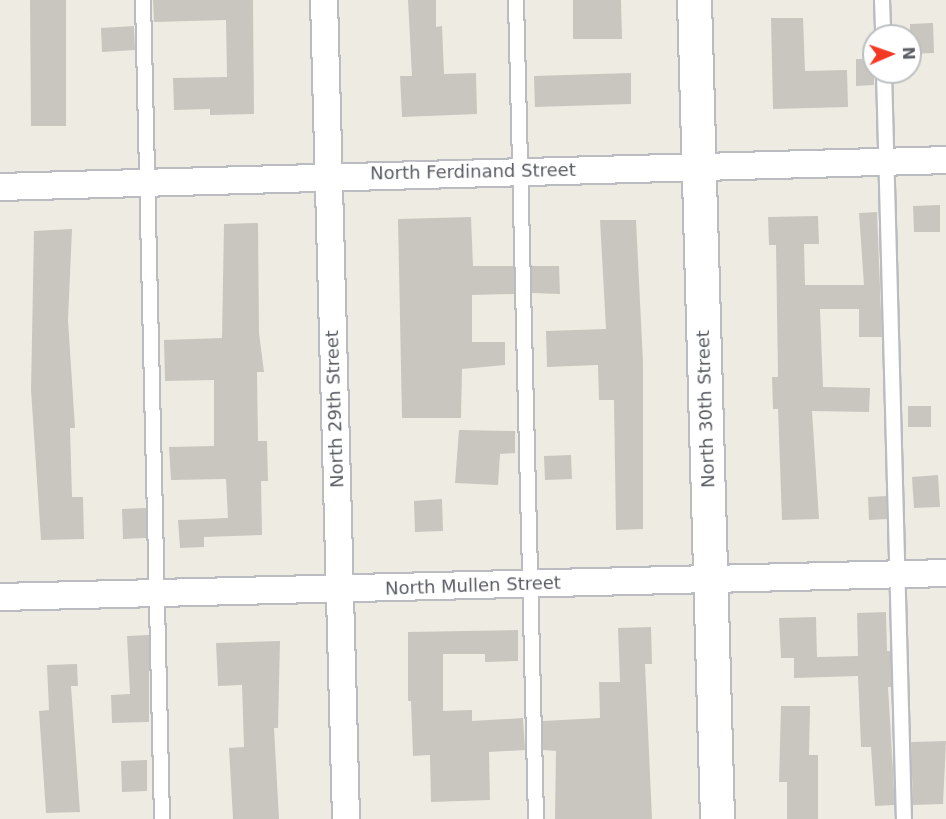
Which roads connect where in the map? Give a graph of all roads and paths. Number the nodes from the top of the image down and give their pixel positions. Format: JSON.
{"nodes":[{"id":1,"x":142,"y":0,"type":"edge"},
{"id":2,"x":324,"y":0,"type":"edge"},
{"id":3,"x":516,"y":0,"type":"edge"},
{"id":4,"x":694,"y":0,"type":"edge"},
{"id":5,"x":882,"y":0,"type":"edge"},
{"id":6,"x":883,"y":24,"type":"edge"},
{"id":7,"x":884,"y":84,"type":"edge"},
{"id":8,"x":946,"y":160,"type":"edge"},
{"id":9,"x":886,"y":162,"type":"junction"},
{"id":10,"x":698,"y":167,"type":"junction"},
{"id":11,"x":520,"y":171,"type":"junction"},
{"id":12,"x":329,"y":176,"type":"junction"},
{"id":13,"x":147,"y":182,"type":"junction"},
{"id":14,"x":0,"y":187,"type":"edge"},
{"id":15,"x":946,"y":573,"type":"edge"},
{"id":16,"x":898,"y":575,"type":"junction"},
{"id":17,"x":712,"y":582,"type":"junction"},
{"id":18,"x":530,"y":583,"type":"junction"},
{"id":19,"x":340,"y":591,"type":"junction"},
{"id":20,"x":156,"y":592,"type":"junction"},
{"id":21,"x":0,"y":597,"type":"edge"},
{"id":22,"x":162,"y":819,"type":"edge"},
{"id":23,"x":346,"y":819,"type":"edge"},
{"id":24,"x":536,"y":819,"type":"edge"},
{"id":25,"x":717,"y":819,"type":"edge"},
{"id":26,"x":904,"y":819,"type":"edge"}],
"edges":[{"from":1,"to":13,"type":"lane"},
{"from":2,"to":12,"type":"street","name":"North 29th Street"},
{"from":3,"to":11,"type":"lane"},
{"from":4,"to":10,"type":"main road","name":"North 30th Street"},
{"from":5,"to":6,"type":"lane"},
{"from":7,"to":9,"type":"lane"},
{"from":8,"to":9,"type":"street","name":"North Ferdinand Street"},
{"from":9,"to":10,"type":"street","name":"North Ferdinand Street"},
{"from":9,"to":16,"type":"lane"},
{"from":10,"to":11,"type":"street","name":"North Ferdinand Street"},
{"from":10,"to":17,"type":"main road","name":"North 30th Street"},
{"from":11,"to":12,"type":"street","name":"North Ferdinand Street"},
{"from":11,"to":18,"type":"lane"},
{"from":12,"to":13,"type":"street","name":"North Ferdinand Street"},
{"from":12,"to":19,"type":"street","name":"North 29th Street"},
{"from":13,"to":14,"type":"street","name":"North Ferdinand Street"},
{"from":13,"to":20,"type":"lane"},
{"from":15,"to":16,"type":"street","name":"North Mullen Street"},
{"from":16,"to":17,"type":"street","name":"North Mullen Street"},
{"from":16,"to":26,"type":"lane"},
{"from":17,"to":18,"type":"street","name":"North Mullen Street"},
{"from":17,"to":25,"type":"main road","name":"North 30th Street"},
{"from":18,"to":19,"type":"street","name":"North Mullen Street"},
{"from":18,"to":24,"type":"lane"},
{"from":19,"to":20,"type":"street","name":"North Mullen Street"},
{"from":19,"to":23,"type":"street","name":"North 29th Street"},
{"from":20,"to":21,"type":"street","name":"North Mullen Street"},
{"from":20,"to":22,"type":"lane"}]}
